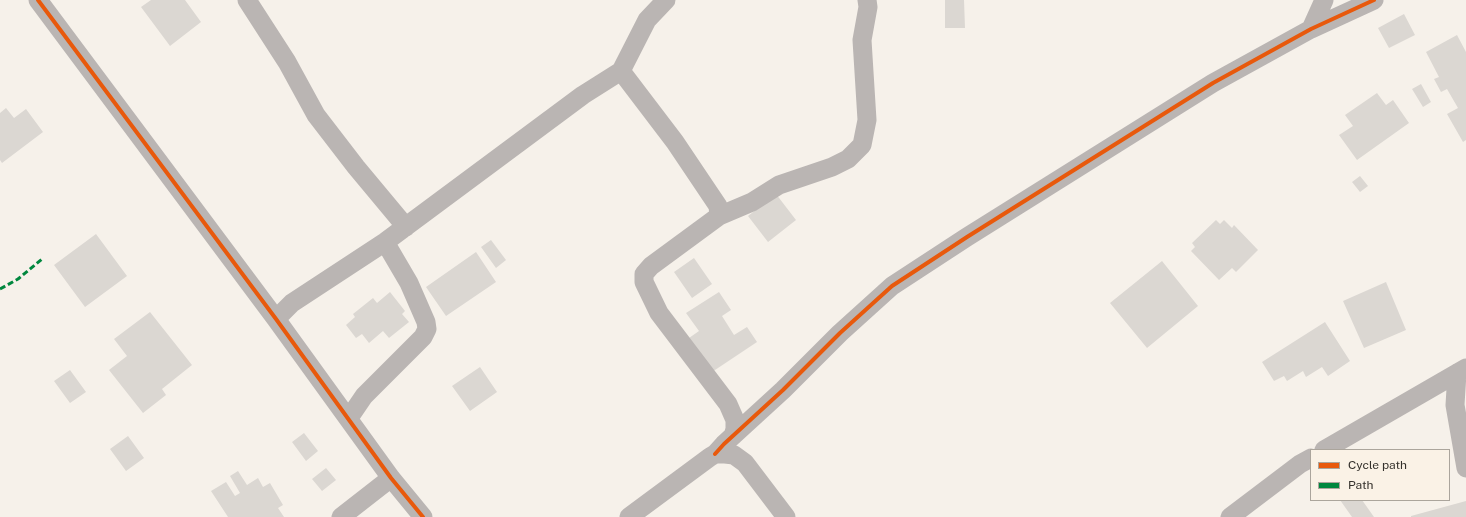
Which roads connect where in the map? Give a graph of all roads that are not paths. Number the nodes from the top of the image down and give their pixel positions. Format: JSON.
{"nodes":[{"id":1,"x":38,"y":0,"type":"edge"},
{"id":2,"x":247,"y":0,"type":"edge"},
{"id":3,"x":666,"y":0,"type":"edge"},
{"id":4,"x":867,"y":0,"type":"edge"},
{"id":5,"x":1324,"y":0,"type":"edge"},
{"id":6,"x":1374,"y":0,"type":"edge"},
{"id":7,"x":1311,"y":29,"type":"junction"},
{"id":8,"x":621,"y":71,"type":"junction"},
{"id":9,"x":719,"y":216,"type":"junction"},
{"id":10,"x":406,"y":228,"type":"junction"},
{"id":11,"x":385,"y":242,"type":"junction"},
{"id":12,"x":276,"y":319,"type":"junction"},
{"id":13,"x":1461,"y":371,"type":"edge"},
{"id":14,"x":348,"y":418,"type":"junction"},
{"id":15,"x":733,"y":436,"type":"junction"},
{"id":16,"x":1326,"y":449,"type":"edge"},
{"id":17,"x":715,"y":454,"type":"junction"},
{"id":18,"x":1310,"y":459,"type":"edge"},
{"id":19,"x":1466,"y":468,"type":"edge"},
{"id":20,"x":391,"y":478,"type":"junction"},
{"id":21,"x":1232,"y":516,"type":"edge"},
{"id":22,"x":341,"y":517,"type":"edge"},
{"id":23,"x":423,"y":517,"type":"edge"},
{"id":24,"x":629,"y":517,"type":"edge"},
{"id":25,"x":786,"y":517,"type":"edge"}],
"edges":[{"from":1,"to":12,"type":"street"},
{"from":2,"to":10,"type":"street"},
{"from":3,"to":8,"type":"street"},
{"from":4,"to":9,"type":"street"},
{"from":5,"to":7,"type":"street"},
{"from":6,"to":7,"type":"street"},
{"from":7,"to":15,"type":"street"},
{"from":8,"to":9,"type":"street"},
{"from":8,"to":10,"type":"street"},
{"from":9,"to":15,"type":"street"},
{"from":10,"to":11,"type":"street"},
{"from":11,"to":12,"type":"street"},
{"from":11,"to":14,"type":"street"},
{"from":12,"to":14,"type":"street"},
{"from":13,"to":16,"type":"street"},
{"from":13,"to":19,"type":"street"},
{"from":14,"to":20,"type":"street"},
{"from":15,"to":17,"type":"street"},
{"from":17,"to":24,"type":"street"},
{"from":17,"to":25,"type":"street"},
{"from":18,"to":21,"type":"street"},
{"from":20,"to":22,"type":"street"},
{"from":20,"to":23,"type":"street"}]}
